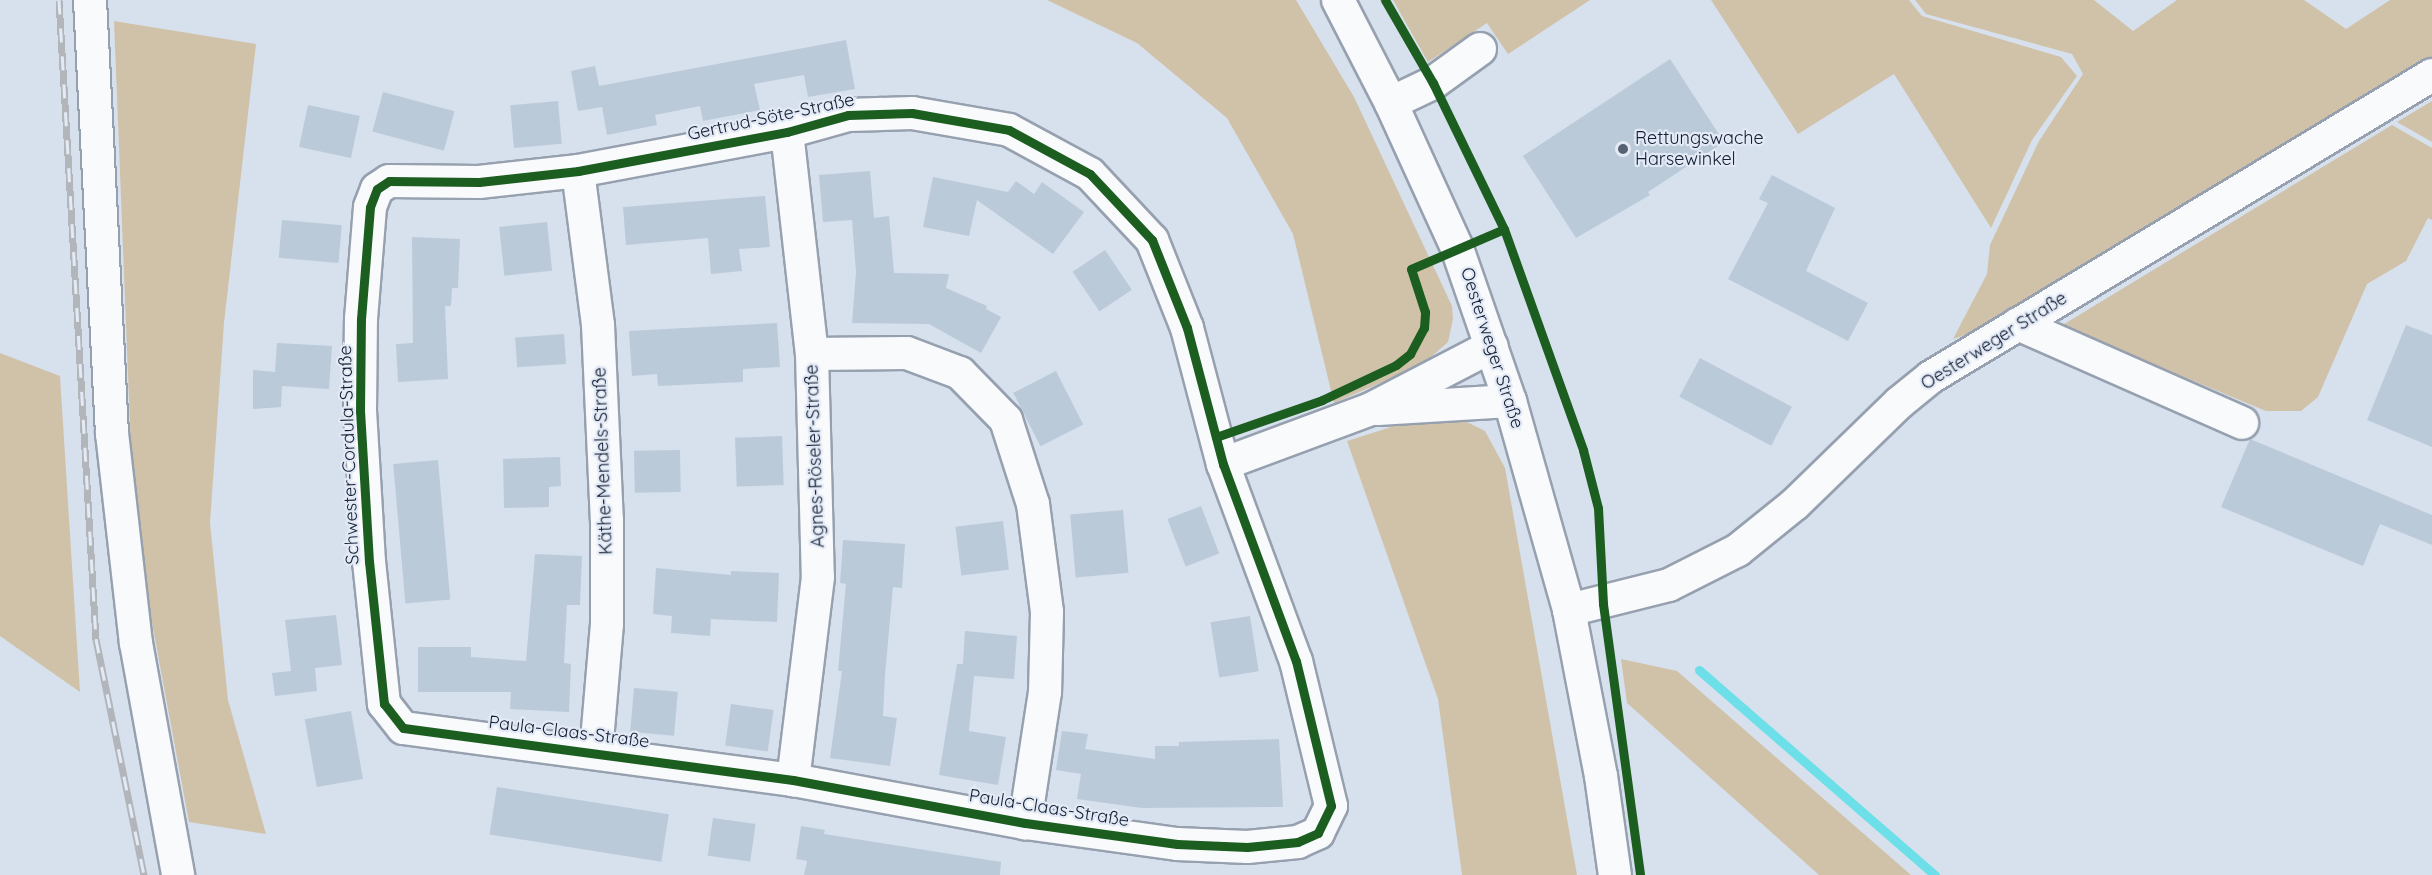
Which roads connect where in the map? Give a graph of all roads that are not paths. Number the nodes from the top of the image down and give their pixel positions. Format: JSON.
{"nodes":[{"id":1,"x":90,"y":0,"type":"edge"},
{"id":2,"x":1338,"y":0,"type":"edge"},
{"id":3,"x":1480,"y":49,"type":"dead end"},
{"id":4,"x":2432,"y":75,"type":"edge"},
{"id":5,"x":1391,"y":102,"type":"junction"},
{"id":6,"x":787,"y":132,"type":"junction"},
{"id":7,"x":578,"y":171,"type":"junction"},
{"id":8,"x":377,"y":189,"type":"joint"},
{"id":9,"x":2018,"y":324,"type":"junction"},
{"id":10,"x":1492,"y":346,"type":"junction"},
{"id":11,"x":812,"y":354,"type":"junction"},
{"id":12,"x":1510,"y":401,"type":"junction"},
{"id":13,"x":1371,"y":409,"type":"junction"},
{"id":14,"x":2242,"y":423,"type":"dead end"},
{"id":15,"x":1223,"y":464,"type":"junction"},
{"id":16,"x":1569,"y":610,"type":"junction"},
{"id":17,"x":393,"y":718,"type":"joint"},
{"id":18,"x":596,"y":752,"type":"junction"},
{"id":19,"x":793,"y":780,"type":"junction"},
{"id":20,"x":1025,"y":823,"type":"junction"},
{"id":21,"x":178,"y":875,"type":"edge"},
{"id":22,"x":1615,"y":875,"type":"edge"}],
"edges":[{"from":1,"to":21,"type":"street"},
{"from":2,"to":5,"type":"street","name":"Oesterweger Straße"},
{"from":3,"to":5,"type":"street"},
{"from":4,"to":9,"type":"street","name":"Oesterweger Straße"},
{"from":5,"to":10,"type":"street","name":"Oesterweger Straße"},
{"from":6,"to":7,"type":"street","name":"Gertrud-Söte-Straße"},
{"from":6,"to":11,"type":"street","name":"Agnes-Röseler-Straße"},
{"from":6,"to":15,"type":"street","name":"Gertrud-Söte-Straße"},
{"from":7,"to":8,"type":"street","name":"Gertrud-Söte-Straße"},
{"from":7,"to":18,"type":"street","name":"Käthe-Mendels-Straße"},
{"from":8,"to":17,"type":"street","name":"Schwester-Cordula-Straße"},
{"from":9,"to":14,"type":"street"},
{"from":9,"to":16,"type":"street","name":"Oesterweger Straße"},
{"from":10,"to":12,"type":"street","name":"Oesterweger Straße"},
{"from":10,"to":13,"type":"street"},
{"from":11,"to":19,"type":"street","name":"Agnes-Röseler-Straße"},
{"from":11,"to":20,"type":"street"},
{"from":12,"to":13,"type":"street"},
{"from":12,"to":16,"type":"street","name":"Oesterweger Straße"},
{"from":13,"to":15,"type":"street"},
{"from":15,"to":20,"type":"street","name":"Paula-Claas-Straße"},
{"from":16,"to":22,"type":"street","name":"Oesterweger Straße"},
{"from":17,"to":18,"type":"street","name":"Paula-Claas-Straße"},
{"from":18,"to":19,"type":"street","name":"Paula-Claas-Straße"},
{"from":19,"to":20,"type":"street","name":"Paula-Claas-Straße"}]}
